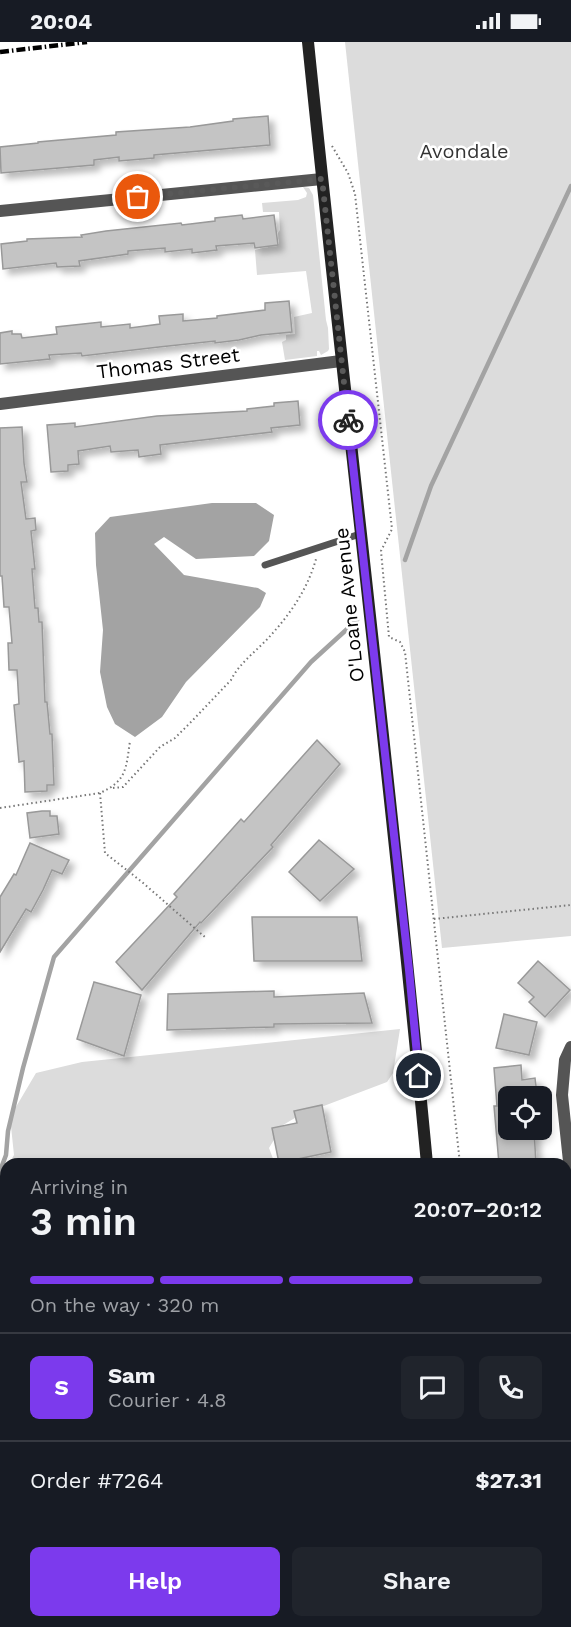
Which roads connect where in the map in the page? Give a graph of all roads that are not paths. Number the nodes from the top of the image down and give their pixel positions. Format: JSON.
{"nodes":[{"id":1,"x":308,"y":42,"type":"edge"},
{"id":2,"x":322,"y":179,"type":"junction"},
{"id":3,"x":0,"y":211,"type":"edge"},
{"id":4,"x":341,"y":361,"type":"junction"},
{"id":5,"x":0,"y":404,"type":"edge"},
{"id":6,"x":360,"y":534,"type":"junction"},
{"id":7,"x":265,"y":565,"type":"dead end"},
{"id":8,"x":571,"y":1047,"type":"edge"},
{"id":9,"x":426,"y":1158,"type":"edge"},
{"id":10,"x":569,"y":1158,"type":"edge"}],
"edges":[{"from":1,"to":2,"type":"street","name":"O'Loane Avenue"},
{"from":2,"to":3,"type":"street"},
{"from":2,"to":4,"type":"street","name":"O'Loane Avenue"},
{"from":4,"to":5,"type":"street","name":"Thomas Street"},
{"from":4,"to":6,"type":"street","name":"O'Loane Avenue"},
{"from":6,"to":7,"type":"lane"},
{"from":6,"to":9,"type":"street","name":"O'Loane Avenue"},
{"from":8,"to":10,"type":"street"}]}
